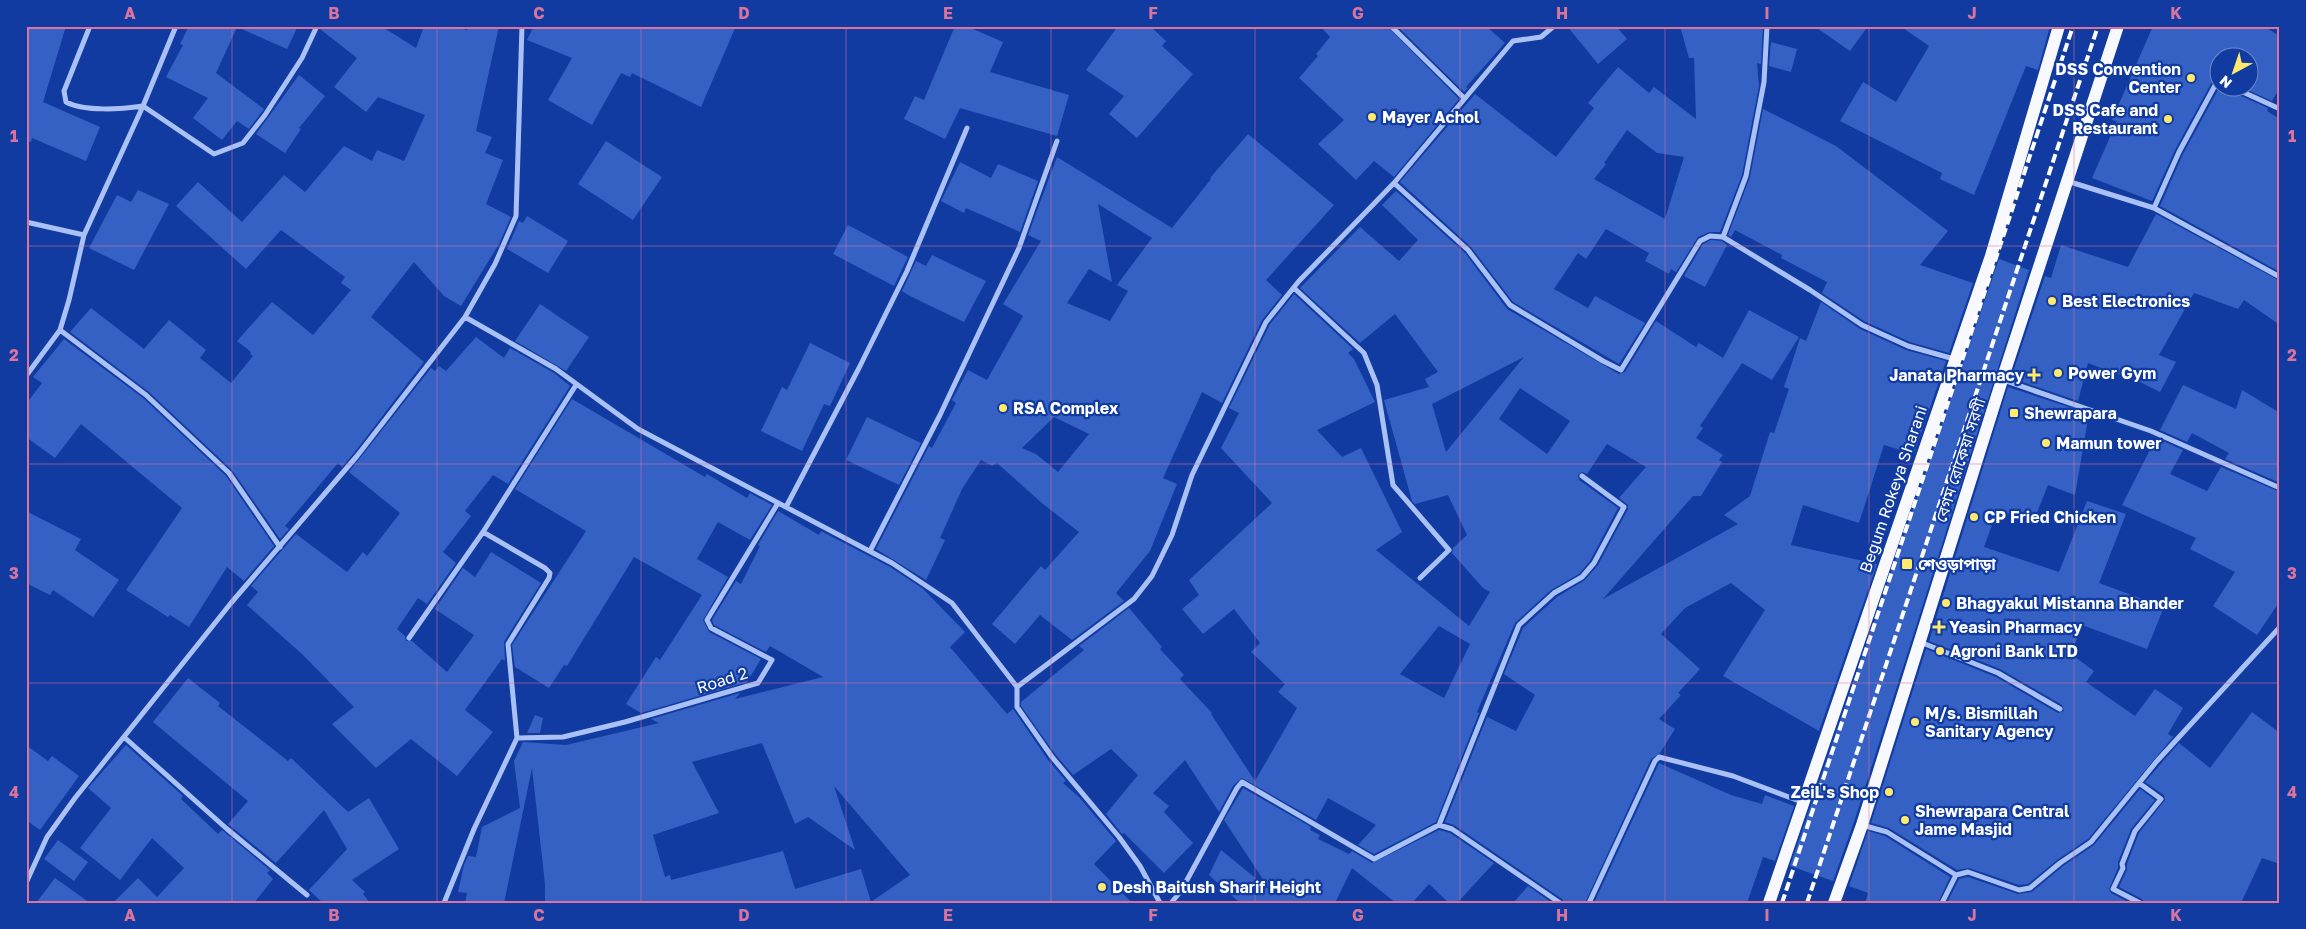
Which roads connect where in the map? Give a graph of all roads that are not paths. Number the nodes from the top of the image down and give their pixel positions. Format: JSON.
{"nodes":[{"id":1,"x":90,"y":26,"type":"edge"},
{"id":2,"x":176,"y":26,"type":"edge"},
{"id":3,"x":317,"y":26,"type":"edge"},
{"id":4,"x":522,"y":26,"type":"edge"},
{"id":5,"x":1391,"y":26,"type":"edge"},
{"id":6,"x":1554,"y":26,"type":"edge"},
{"id":7,"x":1767,"y":26,"type":"edge"},
{"id":8,"x":2059,"y":26,"type":"edge"},
{"id":9,"x":2118,"y":26,"type":"edge"},
{"id":10,"x":1464,"y":98,"type":"junction"},
{"id":11,"x":2208,"y":98,"type":"edge"},
{"id":12,"x":2257,"y":98,"type":"edge"},
{"id":13,"x":143,"y":106,"type":"junction"},
{"id":14,"x":2280,"y":108,"type":"edge"},
{"id":15,"x":967,"y":128,"type":"dead end"},
{"id":16,"x":1057,"y":141,"type":"dead end"},
{"id":17,"x":2066,"y":181,"type":"junction"},
{"id":18,"x":1394,"y":183,"type":"junction"},
{"id":19,"x":2154,"y":208,"type":"junction"},
{"id":20,"x":26,"y":222,"type":"edge"},
{"id":21,"x":84,"y":234,"type":"junction"},
{"id":22,"x":1723,"y":237,"type":"junction"},
{"id":23,"x":2280,"y":277,"type":"edge"},
{"id":24,"x":1294,"y":288,"type":"junction"},
{"id":25,"x":465,"y":317,"type":"junction"},
{"id":26,"x":60,"y":330,"type":"junction"},
{"id":27,"x":1955,"y":359,"type":"junction"},
{"id":28,"x":26,"y":376,"type":"edge"},
{"id":29,"x":2002,"y":380,"type":"junction"},
{"id":30,"x":576,"y":384,"type":"junction"},
{"id":31,"x":1582,"y":476,"type":"dead end"},
{"id":32,"x":2280,"y":488,"type":"edge"},
{"id":33,"x":778,"y":502,"type":"junction"},
{"id":34,"x":786,"y":507,"type":"junction"},
{"id":35,"x":483,"y":532,"type":"junction"},
{"id":36,"x":280,"y":547,"type":"junction"},
{"id":37,"x":870,"y":551,"type":"junction"},
{"id":38,"x":1420,"y":578,"type":"dead end"},
{"id":39,"x":2280,"y":627,"type":"edge"},
{"id":40,"x":409,"y":638,"type":"dead end"},
{"id":41,"x":1920,"y":642,"type":"junction"},
{"id":42,"x":1017,"y":687,"type":"junction"},
{"id":43,"x":2060,"y":709,"type":"dead end"},
{"id":44,"x":124,"y":737,"type":"junction"},
{"id":45,"x":517,"y":738,"type":"junction"},
{"id":46,"x":2139,"y":783,"type":"junction"},
{"id":47,"x":1803,"y":802,"type":"junction"},
{"id":48,"x":1439,"y":825,"type":"junction"},
{"id":49,"x":1862,"y":825,"type":"junction"},
{"id":50,"x":1956,"y":875,"type":"junction"},
{"id":51,"x":26,"y":883,"type":"edge"},
{"id":52,"x":307,"y":895,"type":"dead end"},
{"id":53,"x":444,"y":903,"type":"edge"},
{"id":54,"x":1160,"y":903,"type":"edge"},
{"id":55,"x":1171,"y":903,"type":"edge"},
{"id":56,"x":1560,"y":903,"type":"edge"},
{"id":57,"x":1589,"y":903,"type":"edge"},
{"id":58,"x":1769,"y":903,"type":"edge"},
{"id":59,"x":1834,"y":903,"type":"edge"},
{"id":60,"x":1942,"y":903,"type":"edge"},
{"id":61,"x":2140,"y":903,"type":"edge"}],
"edges":[{"from":1,"to":13,"type":"street"},
{"from":2,"to":13,"type":"street"},
{"from":3,"to":13,"type":"street"},
{"from":4,"to":25,"type":"street"},
{"from":5,"to":10,"type":"street"},
{"from":6,"to":10,"type":"street"},
{"from":7,"to":22,"type":"street"},
{"from":8,"to":27,"type":"main road","name":"Begum Rokeya Sharani"},
{"from":9,"to":17,"type":"main road","name":"বেগম রোকেয়া সরণী"},
{"from":10,"to":18,"type":"street"},
{"from":11,"to":19,"type":"street"},
{"from":12,"to":14,"type":"street"},
{"from":13,"to":21,"type":"street"},
{"from":15,"to":34,"type":"street"},
{"from":16,"to":37,"type":"street"},
{"from":17,"to":19,"type":"street"},
{"from":17,"to":29,"type":"main road","name":"বেগম রোকেয়া সরণী"},
{"from":18,"to":22,"type":"street"},
{"from":18,"to":24,"type":"street"},
{"from":19,"to":23,"type":"street"},
{"from":20,"to":21,"type":"street"},
{"from":21,"to":26,"type":"street"},
{"from":22,"to":27,"type":"street"},
{"from":24,"to":38,"type":"street"},
{"from":24,"to":42,"type":"street"},
{"from":25,"to":30,"type":"street"},
{"from":25,"to":36,"type":"street"},
{"from":26,"to":28,"type":"street"},
{"from":26,"to":36,"type":"street"},
{"from":27,"to":47,"type":"main road","name":"Begum Rokeya Sharani"},
{"from":29,"to":32,"type":"street"},
{"from":29,"to":41,"type":"main road","name":"বেগম রোকেয়া সরণী"},
{"from":30,"to":33,"type":"street"},
{"from":30,"to":35,"type":"street"},
{"from":31,"to":48,"type":"street"},
{"from":33,"to":34,"type":"street"},
{"from":33,"to":45,"type":"street","name":"Road 2"},
{"from":34,"to":37,"type":"street"},
{"from":35,"to":40,"type":"street"},
{"from":35,"to":45,"type":"street"},
{"from":36,"to":44,"type":"street"},
{"from":37,"to":42,"type":"street"},
{"from":39,"to":46,"type":"street"},
{"from":41,"to":43,"type":"street"},
{"from":41,"to":49,"type":"main road","name":"বেগম রোকেয়া সরণী"},
{"from":42,"to":54,"type":"street"},
{"from":44,"to":51,"type":"street"},
{"from":44,"to":52,"type":"street"},
{"from":45,"to":53,"type":"street"},
{"from":46,"to":50,"type":"street"},
{"from":46,"to":61,"type":"street"},
{"from":47,"to":57,"type":"street"},
{"from":47,"to":58,"type":"main road","name":"Begum Rokeya Sharani"},
{"from":48,"to":55,"type":"street"},
{"from":48,"to":56,"type":"street"},
{"from":49,"to":50,"type":"street"},
{"from":49,"to":59,"type":"main road","name":"বেগম রোকেয়া সরণী"},
{"from":50,"to":60,"type":"street"}]}
